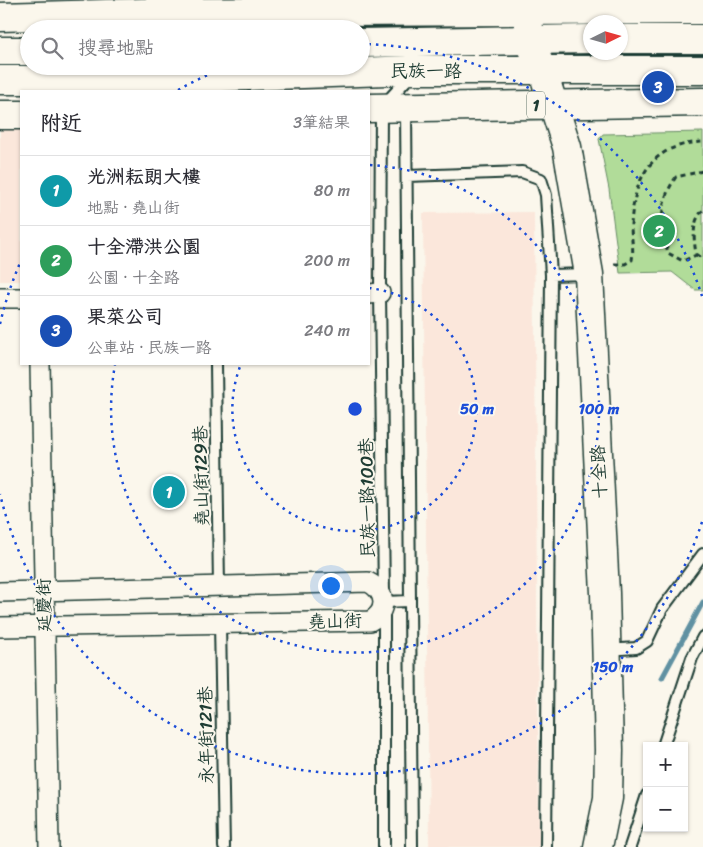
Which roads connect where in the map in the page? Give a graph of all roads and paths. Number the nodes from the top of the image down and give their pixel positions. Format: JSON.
{"nodes":[{"id":1,"x":529,"y":5,"type":"edge"},
{"id":2,"x":703,"y":10,"type":"edge"},
{"id":3,"x":141,"y":14,"type":"edge"},
{"id":4,"x":0,"y":17,"type":"edge"},
{"id":5,"x":202,"y":20,"type":"edge"},
{"id":6,"x":370,"y":37,"type":"edge"},
{"id":7,"x":628,"y":39,"type":"edge"},
{"id":8,"x":703,"y":39,"type":"edge"},
{"id":9,"x":529,"y":40,"type":"junction"},
{"id":10,"x":583,"y":40,"type":"edge"},
{"id":11,"x":414,"y":41,"type":"junction"},
{"id":12,"x":370,"y":43,"type":"edge"},
{"id":13,"x":370,"y":47,"type":"edge"},
{"id":14,"x":0,"y":51,"type":"edge"},
{"id":15,"x":20,"y":51,"type":"edge"},
{"id":16,"x":703,"y":70,"type":"edge"},
{"id":17,"x":543,"y":72,"type":"junction"},
{"id":18,"x":170,"y":75,"type":"edge"},
{"id":19,"x":141,"y":79,"type":"edge"},
{"id":20,"x":0,"y":80,"type":"edge"},
{"id":21,"x":703,"y":102,"type":"edge"},
{"id":22,"x":553,"y":104,"type":"junction"},
{"id":23,"x":385,"y":108,"type":"edge"},
{"id":24,"x":0,"y":115,"type":"edge"},
{"id":25,"x":20,"y":115,"type":"edge"},
{"id":26,"x":703,"y":142,"type":"edge"},
{"id":27,"x":703,"y":171,"type":"edge"},
{"id":28,"x":408,"y":176,"type":"junction"},
{"id":29,"x":703,"y":210,"type":"edge"},
{"id":30,"x":696,"y":255,"type":"junction"},
{"id":31,"x":703,"y":258,"type":"edge"},
{"id":32,"x":614,"y":264,"type":"dead end"},
{"id":33,"x":589,"y":274,"type":"junction"},
{"id":34,"x":552,"y":275,"type":"junction"},
{"id":35,"x":375,"y":293,"type":"edge"},
{"id":36,"x":0,"y":298,"type":"edge"},
{"id":37,"x":20,"y":298,"type":"edge"},
{"id":38,"x":40,"y":365,"type":"edge"},
{"id":39,"x":216,"y":365,"type":"edge"},
{"id":40,"x":703,"y":554,"type":"edge"},
{"id":41,"x":219,"y":588,"type":"junction"},
{"id":42,"x":44,"y":591,"type":"junction"},
{"id":43,"x":0,"y":592,"type":"edge"},
{"id":44,"x":410,"y":601,"type":"junction"},
{"id":45,"x":384,"y":602,"type":"junction"},
{"id":46,"x":220,"y":623,"type":"junction"},
{"id":47,"x":45,"y":626,"type":"junction"},
{"id":48,"x":0,"y":628,"type":"edge"},
{"id":49,"x":703,"y":637,"type":"edge"},
{"id":50,"x":606,"y":650,"type":"junction"},
{"id":51,"x":664,"y":742,"type":"edge"},
{"id":52,"x":643,"y":807,"type":"edge"},
{"id":53,"x":49,"y":847,"type":"edge"},
{"id":54,"x":224,"y":847,"type":"edge"},
{"id":55,"x":384,"y":847,"type":"edge"},
{"id":56,"x":412,"y":847,"type":"edge"},
{"id":57,"x":546,"y":847,"type":"edge"},
{"id":58,"x":598,"y":847,"type":"edge"},
{"id":59,"x":630,"y":847,"type":"edge"}],
"edges":[{"from":1,"to":2,"type":"main road","name":"民族一路","number":"1"},
{"from":1,"to":9,"type":"main road"},
{"from":1,"to":11,"type":"main road","name":"民族一路","number":"1"},
{"from":3,"to":4,"type":"main road","name":"民族一路","number":"1"},
{"from":3,"to":5,"type":"main road","name":"民族一路","number":"1"},
{"from":6,"to":11,"type":"main road","name":"民族一路","number":"1"},
{"from":7,"to":8,"type":"main road"},
{"from":9,"to":10,"type":"main road","name":"民族一路","number":"1"},
{"from":9,"to":11,"type":"main road","name":"民族一路","number":"1"},
{"from":9,"to":17,"type":"main road","name":"十全路"},
{"from":11,"to":12,"type":"main road","name":"民族一路","number":"1"},
{"from":11,"to":13,"type":"main road","name":"民族一路","number":"1"},
{"from":11,"to":17,"type":"main road","name":"民族一路","number":"1"},
{"from":11,"to":23,"type":"lane"},
{"from":14,"to":15,"type":"main road"},
{"from":16,"to":17,"type":"main road","name":"民族一路","number":"1"},
{"from":17,"to":22,"type":"main road","name":"十全路"},
{"from":18,"to":19,"type":"main road","name":"民族一路","number":"1"},
{"from":19,"to":20,"type":"main road","name":"民族一路","number":"1"},
{"from":21,"to":22,"type":"main road","name":"民族一路","number":"1"},
{"from":22,"to":23,"type":"main road","name":"民族一路","number":"1"},
{"from":22,"to":33,"type":"main road","name":"十全路"},
{"from":23,"to":28,"type":"lane"},
{"from":23,"to":35,"type":"lane","name":"民族一路100巷"},
{"from":24,"to":25,"type":"main road"},
{"from":26,"to":32,"type":"path"},
{"from":27,"to":30,"type":"path"},
{"from":28,"to":34,"type":"lane"},
{"from":28,"to":44,"type":"lane"},
{"from":29,"to":30,"type":"path"},
{"from":30,"to":31,"type":"path"},
{"from":33,"to":34,"type":"lane"},
{"from":33,"to":50,"type":"main road","name":"十全路"},
{"from":34,"to":57,"type":"lane"},
{"from":35,"to":45,"type":"lane","name":"民族一路100巷"},
{"from":36,"to":37,"type":"street"},
{"from":38,"to":42,"type":"street","name":"延慶街"},
{"from":39,"to":41,"type":"lane","name":"堯山街129巷"},
{"from":40,"to":50,"type":"lane"},
{"from":41,"to":42,"type":"street","name":"堯山街"},
{"from":41,"to":45,"type":"street","name":"堯山街"},
{"from":42,"to":43,"type":"street","name":"堯山街"},
{"from":42,"to":47,"type":"street","name":"延慶街"},
{"from":44,"to":45,"type":"lane"},
{"from":44,"to":56,"type":"lane"},
{"from":45,"to":46,"type":"street","name":"堯山街"},
{"from":45,"to":55,"type":"lane","name":"民族一路100巷"},
{"from":46,"to":47,"type":"street","name":"堯山街"},
{"from":46,"to":54,"type":"lane","name":"永年街121巷"},
{"from":47,"to":48,"type":"street","name":"堯山街"},
{"from":47,"to":53,"type":"street","name":"延慶街"},
{"from":49,"to":51,"type":"lane"},
{"from":50,"to":58,"type":"main road","name":"十全路"},
{"from":52,"to":59,"type":"lane"}]}
